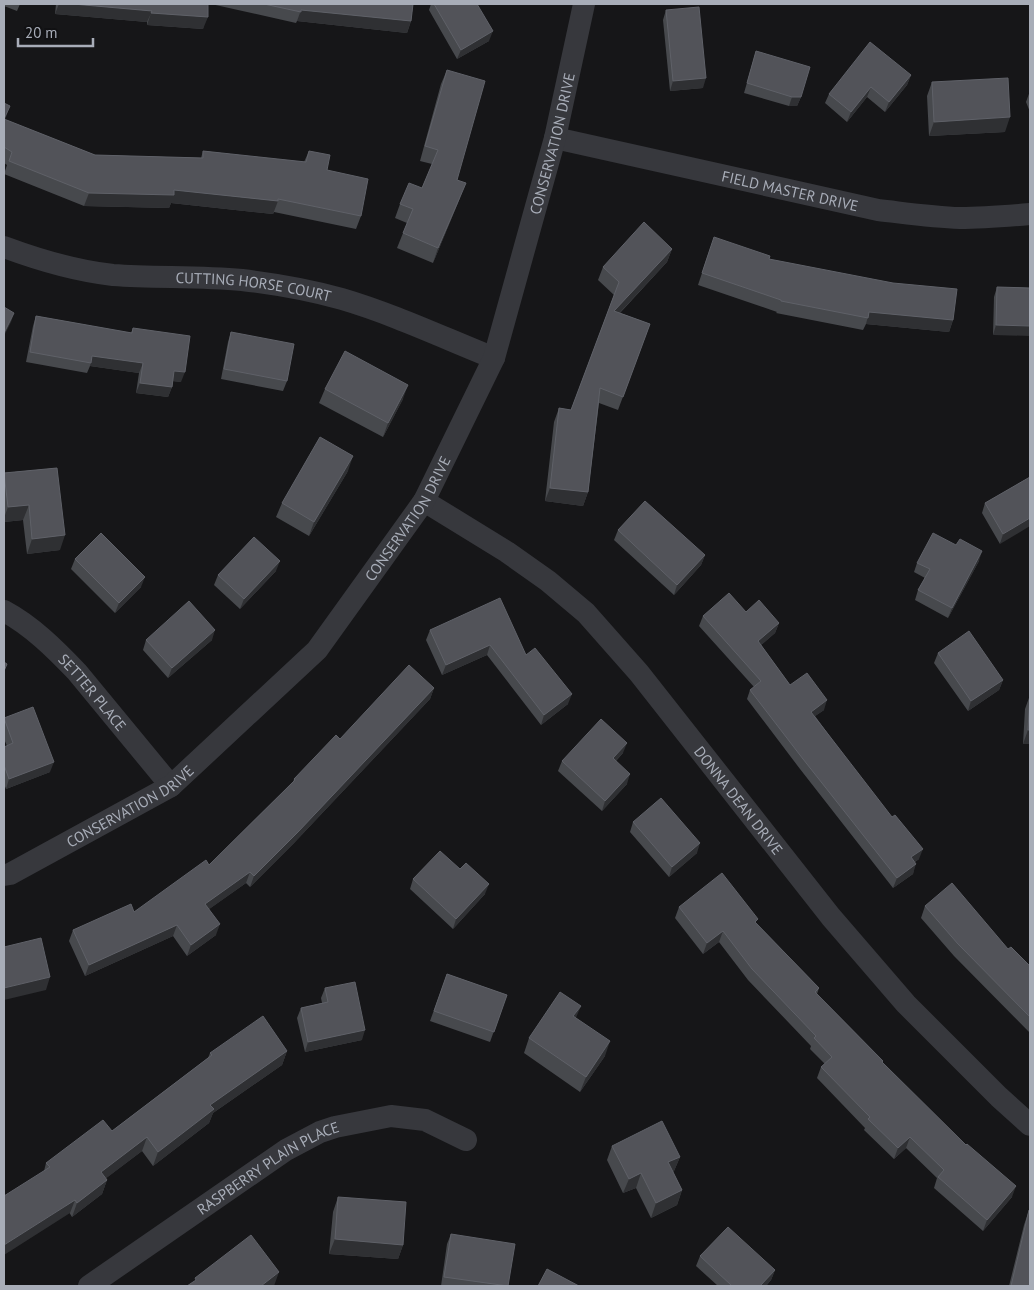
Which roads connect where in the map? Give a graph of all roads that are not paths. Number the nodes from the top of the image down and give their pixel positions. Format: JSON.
{"nodes":[{"id":1,"x":584,"y":4,"type":"edge"},
{"id":2,"x":555,"y":138,"type":"junction"},
{"id":3,"x":1030,"y":214,"type":"edge"},
{"id":4,"x":4,"y":247,"type":"edge"},
{"id":5,"x":494,"y":358,"type":"junction"},
{"id":6,"x":424,"y":501,"type":"junction"},
{"id":7,"x":4,"y":611,"type":"edge"},
{"id":8,"x":171,"y":786,"type":"junction"},
{"id":9,"x":4,"y":875,"type":"edge"},
{"id":10,"x":1030,"y":1125,"type":"edge"},
{"id":11,"x":466,"y":1140,"type":"dead end"},
{"id":12,"x":89,"y":1286,"type":"edge"}],
"edges":[{"from":1,"to":2,"type":"street","name":"CONSERVATION DRIVE"},
{"from":2,"to":3,"type":"street","name":"FIELD MASTER DRIVE"},
{"from":2,"to":5,"type":"street","name":"CONSERVATION DRIVE"},
{"from":4,"to":5,"type":"street","name":"CUTTING HORSE COURT"},
{"from":5,"to":6,"type":"street","name":"CONSERVATION DRIVE"},
{"from":6,"to":8,"type":"street","name":"CONSERVATION DRIVE"},
{"from":6,"to":10,"type":"street","name":"DONNA DEAN DRIVE"},
{"from":7,"to":8,"type":"street","name":"SETTER PLACE"},
{"from":8,"to":9,"type":"street","name":"CONSERVATION DRIVE"},
{"from":11,"to":12,"type":"street","name":"RASPBERRY PLAIN PLACE"}]}
